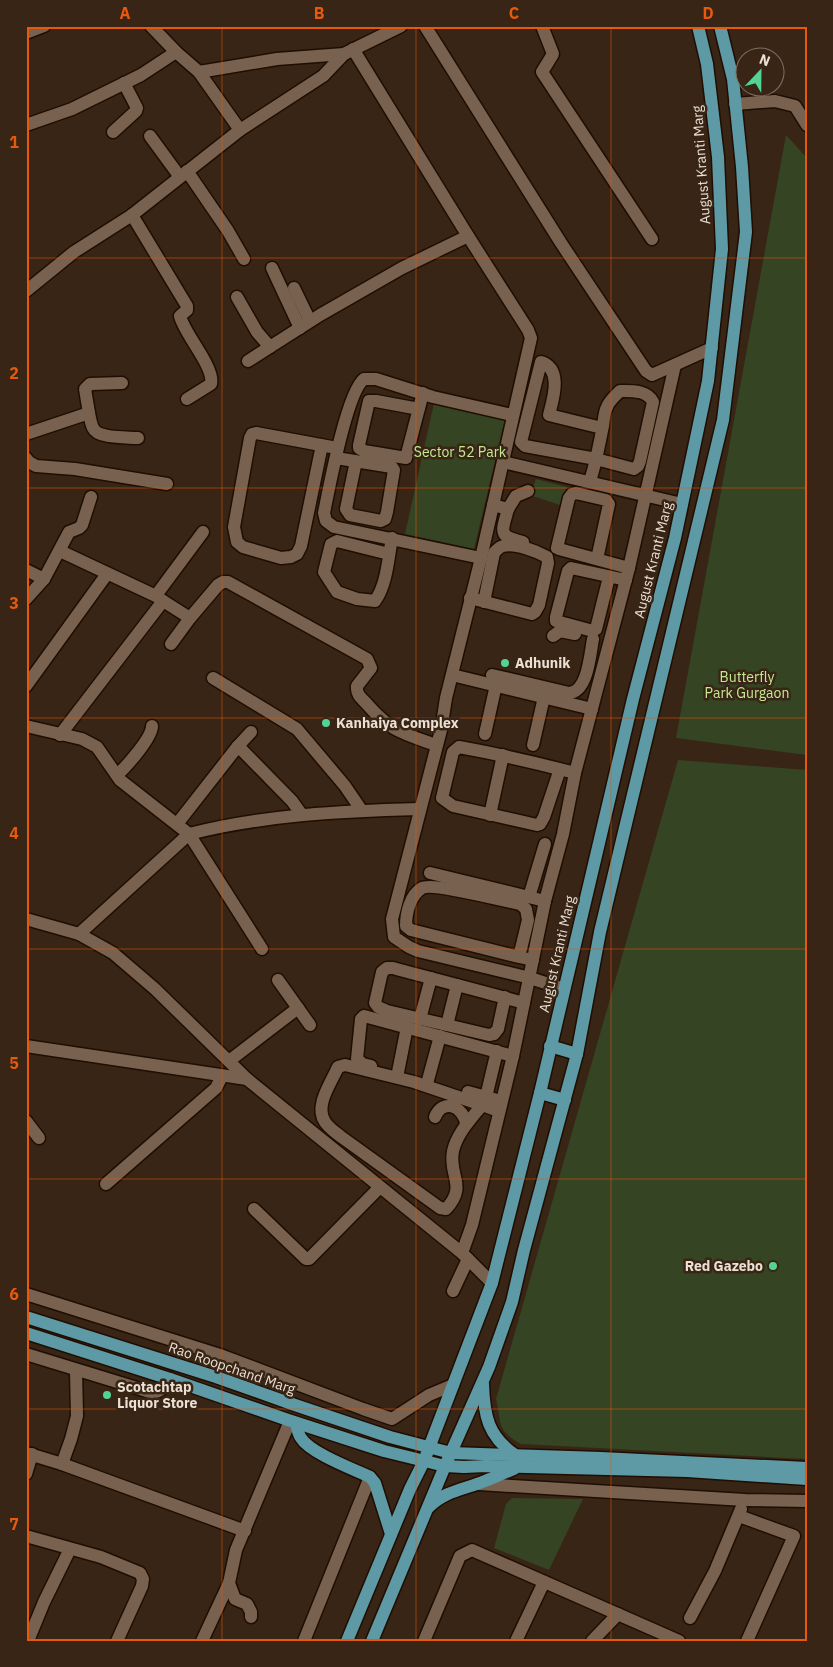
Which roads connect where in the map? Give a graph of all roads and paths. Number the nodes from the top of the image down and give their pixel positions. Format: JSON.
{"nodes":[{"id":1,"x":44,"y":26,"type":"edge"},
{"id":2,"x":151,"y":26,"type":"edge"},
{"id":3,"x":402,"y":26,"type":"edge"},
{"id":4,"x":426,"y":26,"type":"edge"},
{"id":5,"x":542,"y":26,"type":"edge"},
{"id":6,"x":698,"y":26,"type":"edge"},
{"id":7,"x":720,"y":26,"type":"edge"},
{"id":8,"x":26,"y":33,"type":"edge"},
{"id":9,"x":176,"y":52,"type":"junction"},
{"id":10,"x":349,"y":52,"type":"junction"},
{"id":11,"x":199,"y":72,"type":"junction"},
{"id":12,"x":124,"y":83,"type":"junction"},
{"id":13,"x":736,"y":104,"type":"junction"},
{"id":14,"x":26,"y":125,"type":"edge"},
{"id":15,"x":807,"y":125,"type":"edge"},
{"id":16,"x":240,"y":130,"type":"junction"},
{"id":17,"x":113,"y":132,"type":"dead end"},
{"id":18,"x":150,"y":136,"type":"dead end"},
{"id":19,"x":184,"y":174,"type":"junction"},
{"id":20,"x":132,"y":215,"type":"junction"},
{"id":21,"x":468,"y":236,"type":"junction"},
{"id":22,"x":652,"y":240,"type":"dead end"},
{"id":23,"x":244,"y":259,"type":"dead end"},
{"id":24,"x":272,"y":268,"type":"dead end"},
{"id":25,"x":294,"y":288,"type":"dead end"},
{"id":26,"x":26,"y":291,"type":"edge"},
{"id":27,"x":237,"y":297,"type":"dead end"},
{"id":28,"x":305,"y":324,"type":"junction"},
{"id":29,"x":270,"y":347,"type":"junction"},
{"id":30,"x":712,"y":348,"type":"junction"},
{"id":31,"x":248,"y":361,"type":"dead end"},
{"id":32,"x":675,"y":365,"type":"junction"},
{"id":33,"x":122,"y":383,"type":"dead end"},
{"id":34,"x":423,"y":393,"type":"junction"},
{"id":35,"x":187,"y":399,"type":"dead end"},
{"id":36,"x":418,"y":409,"type":"junction"},
{"id":37,"x":529,"y":410,"type":"junction"},
{"id":38,"x":89,"y":413,"type":"junction"},
{"id":39,"x":512,"y":415,"type":"junction"},
{"id":40,"x":550,"y":415,"type":"junction"},
{"id":41,"x":602,"y":428,"type":"junction"},
{"id":42,"x":26,"y":434,"type":"edge"},
{"id":43,"x":138,"y":438,"type":"dead end"},
{"id":44,"x":322,"y":446,"type":"junction"},
{"id":45,"x":336,"y":457,"type":"junction"},
{"id":46,"x":26,"y":458,"type":"edge"},
{"id":47,"x":596,"y":459,"type":"junction"},
{"id":48,"x":356,"y":461,"type":"junction"},
{"id":49,"x":503,"y":462,"type":"junction"},
{"id":50,"x":318,"y":463,"type":"junction"},
{"id":51,"x":590,"y":482,"type":"junction"},
{"id":52,"x":167,"y":484,"type":"dead end"},
{"id":53,"x":528,"y":491,"type":"dead end"},
{"id":54,"x":645,"y":496,"type":"junction"},
{"id":55,"x":91,"y":497,"type":"dead end"},
{"id":56,"x":682,"y":504,"type":"junction"},
{"id":57,"x":493,"y":505,"type":"junction"},
{"id":58,"x":508,"y":509,"type":"junction"},
{"id":59,"x":203,"y":532,"type":"dead end"},
{"id":60,"x":392,"y":538,"type":"junction"},
{"id":61,"x":542,"y":547,"type":"dead end"},
{"id":62,"x":60,"y":551,"type":"junction"},
{"id":63,"x":389,"y":554,"type":"junction"},
{"id":64,"x":481,"y":558,"type":"junction"},
{"id":65,"x":597,"y":559,"type":"junction"},
{"id":66,"x":26,"y":570,"type":"edge"},
{"id":67,"x":107,"y":574,"type":"junction"},
{"id":68,"x":627,"y":574,"type":"junction"},
{"id":69,"x":609,"y":577,"type":"junction"},
{"id":70,"x":44,"y":579,"type":"junction"},
{"id":71,"x":470,"y":598,"type":"junction"},
{"id":72,"x":26,"y":599,"type":"edge"},
{"id":73,"x":161,"y":599,"type":"junction"},
{"id":74,"x":484,"y":602,"type":"junction"},
{"id":75,"x":190,"y":618,"type":"junction"},
{"id":76,"x":553,"y":636,"type":"dead end"},
{"id":77,"x":593,"y":639,"type":"junction"},
{"id":78,"x":608,"y":643,"type":"junction"},
{"id":79,"x":171,"y":644,"type":"dead end"},
{"id":80,"x":452,"y":675,"type":"junction"},
{"id":81,"x":213,"y":678,"type":"dead end"},
{"id":82,"x":494,"y":680,"type":"junction"},
{"id":83,"x":26,"y":686,"type":"edge"},
{"id":84,"x":544,"y":697,"type":"junction"},
{"id":85,"x":592,"y":709,"type":"junction"},
{"id":86,"x":26,"y":726,"type":"edge"},
{"id":87,"x":152,"y":726,"type":"dead end"},
{"id":88,"x":252,"y":732,"type":"dead end"},
{"id":89,"x":485,"y":734,"type":"dead end"},
{"id":90,"x":60,"y":735,"type":"junction"},
{"id":91,"x":436,"y":745,"type":"junction"},
{"id":92,"x":533,"y":745,"type":"dead end"},
{"id":93,"x":238,"y":746,"type":"junction"},
{"id":94,"x":620,"y":752,"type":"junction"},
{"id":95,"x":503,"y":755,"type":"junction"},
{"id":96,"x":643,"y":758,"type":"junction"},
{"id":97,"x":560,"y":769,"type":"junction"},
{"id":98,"x":575,"y":773,"type":"junction"},
{"id":99,"x":117,"y":775,"type":"junction"},
{"id":100,"x":420,"y":809,"type":"junction"},
{"id":101,"x":362,"y":811,"type":"junction"},
{"id":102,"x":302,"y":815,"type":"junction"},
{"id":103,"x":490,"y":815,"type":"junction"},
{"id":104,"x":177,"y":824,"type":"junction"},
{"id":105,"x":189,"y":834,"type":"junction"},
{"id":106,"x":544,"y":844,"type":"dead end"},
{"id":107,"x":430,"y":873,"type":"dead end"},
{"id":108,"x":529,"y":897,"type":"junction"},
{"id":109,"x":545,"y":901,"type":"junction"},
{"id":110,"x":26,"y":919,"type":"edge"},
{"id":111,"x":79,"y":934,"type":"junction"},
{"id":112,"x":262,"y":949,"type":"dead end"},
{"id":113,"x":519,"y":957,"type":"junction"},
{"id":114,"x":533,"y":960,"type":"junction"},
{"id":115,"x":431,"y":978,"type":"junction"},
{"id":116,"x":530,"y":978,"type":"junction"},
{"id":117,"x":278,"y":980,"type":"dead end"},
{"id":118,"x":456,"y":985,"type":"junction"},
{"id":119,"x":564,"y":989,"type":"junction"},
{"id":120,"x":504,"y":997,"type":"junction"},
{"id":121,"x":524,"y":1003,"type":"junction"},
{"id":122,"x":298,"y":1008,"type":"junction"},
{"id":123,"x":420,"y":1019,"type":"junction"},
{"id":124,"x":310,"y":1024,"type":"dead end"},
{"id":125,"x":407,"y":1027,"type":"junction"},
{"id":126,"x":443,"y":1031,"type":"junction"},
{"id":127,"x":26,"y":1046,"type":"edge"},
{"id":128,"x":550,"y":1046,"type":"junction"},
{"id":129,"x":497,"y":1051,"type":"junction"},
{"id":130,"x":577,"y":1054,"type":"junction"},
{"id":131,"x":513,"y":1056,"type":"junction"},
{"id":132,"x":229,"y":1061,"type":"junction"},
{"id":133,"x":398,"y":1072,"type":"junction"},
{"id":134,"x":222,"y":1076,"type":"junction"},
{"id":135,"x":247,"y":1079,"type":"junction"},
{"id":136,"x":428,"y":1080,"type":"junction"},
{"id":137,"x":540,"y":1093,"type":"junction"},
{"id":138,"x":565,"y":1100,"type":"junction"},
{"id":139,"x":484,"y":1101,"type":"junction"},
{"id":140,"x":500,"y":1106,"type":"junction"},
{"id":141,"x":435,"y":1117,"type":"dead end"},
{"id":142,"x":26,"y":1121,"type":"edge"},
{"id":143,"x":466,"y":1124,"type":"junction"},
{"id":144,"x":39,"y":1138,"type":"dead end"},
{"id":145,"x":106,"y":1184,"type":"dead end"},
{"id":146,"x":380,"y":1187,"type":"junction"},
{"id":147,"x":254,"y":1209,"type":"dead end"},
{"id":148,"x":465,"y":1256,"type":"junction"},
{"id":149,"x":492,"y":1283,"type":"junction"},
{"id":150,"x":453,"y":1291,"type":"dead end"},
{"id":151,"x":26,"y":1294,"type":"edge"},
{"id":152,"x":26,"y":1317,"type":"edge"},
{"id":153,"x":26,"y":1333,"type":"edge"},
{"id":154,"x":26,"y":1354,"type":"edge"},
{"id":155,"x":76,"y":1370,"type":"junction"},
{"id":156,"x":170,"y":1379,"type":"junction"},
{"id":157,"x":483,"y":1379,"type":"junction"},
{"id":158,"x":453,"y":1385,"type":"junction"},
{"id":159,"x":293,"y":1422,"type":"junction"},
{"id":160,"x":429,"y":1447,"type":"junction"},
{"id":161,"x":450,"y":1453,"type":"junction"},
{"id":162,"x":29,"y":1454,"type":"edge"},
{"id":163,"x":424,"y":1461,"type":"junction"},
{"id":164,"x":518,"y":1461,"type":"junction"},
{"id":165,"x":62,"y":1464,"type":"junction"},
{"id":166,"x":445,"y":1466,"type":"junction"},
{"id":167,"x":807,"y":1468,"type":"edge"},
{"id":168,"x":26,"y":1474,"type":"edge"},
{"id":169,"x":370,"y":1477,"type":"junction"},
{"id":170,"x":807,"y":1479,"type":"edge"},
{"id":171,"x":479,"y":1484,"type":"junction"},
{"id":172,"x":745,"y":1500,"type":"junction"},
{"id":173,"x":807,"y":1500,"type":"edge"},
{"id":174,"x":427,"y":1508,"type":"junction"},
{"id":175,"x":739,"y":1516,"type":"junction"},
{"id":176,"x":245,"y":1531,"type":"junction"},
{"id":177,"x":391,"y":1534,"type":"junction"},
{"id":178,"x":26,"y":1536,"type":"edge"},
{"id":179,"x":70,"y":1549,"type":"junction"},
{"id":180,"x":544,"y":1582,"type":"junction"},
{"id":181,"x":229,"y":1583,"type":"junction"},
{"id":182,"x":618,"y":1614,"type":"junction"},
{"id":183,"x":251,"y":1617,"type":"dead end"},
{"id":184,"x":690,"y":1618,"type":"dead end"},
{"id":185,"x":28,"y":1641,"type":"edge"},
{"id":186,"x":117,"y":1641,"type":"edge"},
{"id":187,"x":202,"y":1641,"type":"edge"},
{"id":188,"x":304,"y":1641,"type":"edge"},
{"id":189,"x":347,"y":1641,"type":"edge"},
{"id":190,"x":372,"y":1641,"type":"edge"},
{"id":191,"x":424,"y":1641,"type":"edge"},
{"id":192,"x":516,"y":1641,"type":"edge"},
{"id":193,"x":592,"y":1641,"type":"edge"},
{"id":194,"x":679,"y":1641,"type":"edge"},
{"id":195,"x":747,"y":1641,"type":"edge"}],
"edges":[{"from":1,"to":8,"type":"street"},
{"from":2,"to":9,"type":"street"},
{"from":3,"to":10,"type":"street"},
{"from":4,"to":32,"type":"street"},
{"from":5,"to":22,"type":"street"},
{"from":6,"to":30,"type":"main road","name":"August Kranti Marg"},
{"from":7,"to":13,"type":"main road"},
{"from":9,"to":11,"type":"street"},
{"from":9,"to":12,"type":"street"},
{"from":10,"to":11,"type":"street"},
{"from":10,"to":16,"type":"street"},
{"from":10,"to":21,"type":"street"},
{"from":11,"to":16,"type":"street"},
{"from":12,"to":14,"type":"street"},
{"from":12,"to":17,"type":"street"},
{"from":13,"to":15,"type":"street"},
{"from":13,"to":96,"type":"main road"},
{"from":16,"to":19,"type":"street"},
{"from":18,"to":19,"type":"street"},
{"from":19,"to":20,"type":"street"},
{"from":19,"to":23,"type":"street"},
{"from":20,"to":26,"type":"street"},
{"from":20,"to":35,"type":"street"},
{"from":21,"to":28,"type":"street"},
{"from":21,"to":39,"type":"street"},
{"from":24,"to":28,"type":"street"},
{"from":25,"to":28,"type":"street"},
{"from":27,"to":29,"type":"street"},
{"from":28,"to":29,"type":"street"},
{"from":29,"to":31,"type":"street"},
{"from":30,"to":32,"type":"street"},
{"from":30,"to":56,"type":"main road","name":"August Kranti Marg"},
{"from":32,"to":54,"type":"street"},
{"from":33,"to":38,"type":"street"},
{"from":34,"to":36,"type":"street"},
{"from":34,"to":39,"type":"street"},
{"from":34,"to":45,"type":"street"},
{"from":36,"to":36,"type":"street"},
{"from":37,"to":40,"type":"street"},
{"from":37,"to":40,"type":"street"},
{"from":37,"to":47,"type":"street"},
{"from":38,"to":42,"type":"street"},
{"from":38,"to":43,"type":"street"},
{"from":39,"to":49,"type":"street"},
{"from":40,"to":41,"type":"street"},
{"from":41,"to":47,"type":"street"},
{"from":41,"to":47,"type":"street"},
{"from":44,"to":45,"type":"street"},
{"from":44,"to":50,"type":"street"},
{"from":44,"to":50,"type":"street"},
{"from":45,"to":48,"type":"street"},
{"from":45,"to":50,"type":"street"},
{"from":45,"to":60,"type":"street"},
{"from":46,"to":52,"type":"street"},
{"from":47,"to":51,"type":"street"},
{"from":48,"to":48,"type":"street"},
{"from":49,"to":51,"type":"street"},
{"from":49,"to":57,"type":"street"},
{"from":51,"to":54,"type":"street"},
{"from":53,"to":58,"type":"street"},
{"from":54,"to":56,"type":"street"},
{"from":54,"to":68,"type":"street"},
{"from":55,"to":62,"type":"street"},
{"from":56,"to":94,"type":"main road","name":"August Kranti Marg"},
{"from":57,"to":58,"type":"street"},
{"from":57,"to":64,"type":"street"},
{"from":58,"to":61,"type":"street"},
{"from":59,"to":73,"type":"street"},
{"from":60,"to":63,"type":"street"},
{"from":60,"to":64,"type":"street"},
{"from":62,"to":67,"type":"street"},
{"from":62,"to":70,"type":"street"},
{"from":63,"to":63,"type":"street"},
{"from":64,"to":71,"type":"street"},
{"from":65,"to":65,"type":"street"},
{"from":65,"to":68,"type":"street"},
{"from":66,"to":70,"type":"street"},
{"from":67,"to":73,"type":"street"},
{"from":67,"to":83,"type":"street"},
{"from":68,"to":69,"type":"street"},
{"from":68,"to":78,"type":"street"},
{"from":69,"to":69,"type":"street"},
{"from":70,"to":72,"type":"street"},
{"from":71,"to":74,"type":"street"},
{"from":71,"to":80,"type":"street"},
{"from":73,"to":75,"type":"street"},
{"from":73,"to":90,"type":"street"},
{"from":74,"to":74,"type":"street"},
{"from":75,"to":79,"type":"street"},
{"from":75,"to":91,"type":"street"},
{"from":76,"to":77,"type":"street"},
{"from":77,"to":78,"type":"street"},
{"from":77,"to":82,"type":"street"},
{"from":78,"to":85,"type":"street"},
{"from":80,"to":82,"type":"street"},
{"from":80,"to":91,"type":"street"},
{"from":81,"to":101,"type":"street"},
{"from":82,"to":84,"type":"street"},
{"from":82,"to":89,"type":"street"},
{"from":84,"to":85,"type":"street"},
{"from":84,"to":92,"type":"street"},
{"from":85,"to":98,"type":"street"},
{"from":86,"to":90,"type":"street"},
{"from":87,"to":99,"type":"street"},
{"from":88,"to":93,"type":"street"},
{"from":90,"to":99,"type":"street"},
{"from":91,"to":100,"type":"street"},
{"from":93,"to":102,"type":"street"},
{"from":93,"to":104,"type":"street"},
{"from":94,"to":96,"type":"main road"},
{"from":94,"to":119,"type":"main road","name":"August Kranti Marg"},
{"from":95,"to":97,"type":"street"},
{"from":95,"to":103,"type":"street"},
{"from":95,"to":103,"type":"street"},
{"from":96,"to":130,"type":"main road"},
{"from":97,"to":98,"type":"street"},
{"from":97,"to":103,"type":"street"},
{"from":98,"to":109,"type":"street"},
{"from":99,"to":104,"type":"street"},
{"from":100,"to":101,"type":"street"},
{"from":100,"to":116,"type":"street"},
{"from":101,"to":102,"type":"street"},
{"from":102,"to":105,"type":"street"},
{"from":104,"to":105,"type":"street"},
{"from":105,"to":111,"type":"street"},
{"from":105,"to":112,"type":"street"},
{"from":106,"to":108,"type":"street"},
{"from":107,"to":108,"type":"street"},
{"from":108,"to":109,"type":"street"},
{"from":109,"to":114,"type":"street"},
{"from":110,"to":111,"type":"street"},
{"from":111,"to":132,"type":"street"},
{"from":113,"to":113,"type":"street"},
{"from":113,"to":114,"type":"street"},
{"from":114,"to":116,"type":"street"},
{"from":115,"to":118,"type":"street"},
{"from":115,"to":123,"type":"street"},
{"from":115,"to":123,"type":"street"},
{"from":116,"to":119,"type":"street"},
{"from":116,"to":121,"type":"street"},
{"from":117,"to":122,"type":"street"},
{"from":118,"to":120,"type":"street"},
{"from":118,"to":126,"type":"street"},
{"from":119,"to":128,"type":"main road","name":"August Kranti Marg"},
{"from":120,"to":121,"type":"street"},
{"from":120,"to":126,"type":"street"},
{"from":121,"to":131,"type":"street"},
{"from":122,"to":124,"type":"street"},
{"from":122,"to":132,"type":"street"},
{"from":123,"to":126,"type":"street"},
{"from":125,"to":126,"type":"street"},
{"from":125,"to":133,"type":"street"},
{"from":125,"to":133,"type":"street"},
{"from":126,"to":129,"type":"street"},
{"from":126,"to":136,"type":"street"},
{"from":127,"to":134,"type":"street"},
{"from":128,"to":130,"type":"main road"},
{"from":128,"to":137,"type":"main road","name":"August Kranti Marg"},
{"from":129,"to":131,"type":"street"},
{"from":129,"to":139,"type":"street"},
{"from":130,"to":138,"type":"main road"},
{"from":131,"to":140,"type":"street"},
{"from":132,"to":135,"type":"street"},
{"from":133,"to":136,"type":"street"},
{"from":134,"to":135,"type":"street"},
{"from":134,"to":145,"type":"street"},
{"from":135,"to":146,"type":"street"},
{"from":136,"to":139,"type":"street"},
{"from":137,"to":138,"type":"main road"},
{"from":137,"to":149,"type":"main road","name":"August Kranti Marg"},
{"from":138,"to":157,"type":"main road"},
{"from":139,"to":140,"type":"street"},
{"from":139,"to":143,"type":"street"},
{"from":139,"to":143,"type":"street"},
{"from":140,"to":148,"type":"street"},
{"from":141,"to":143,"type":"street"},
{"from":142,"to":144,"type":"street"},
{"from":146,"to":147,"type":"street"},
{"from":146,"to":148,"type":"street"},
{"from":148,"to":149,"type":"street"},
{"from":148,"to":150,"type":"street"},
{"from":149,"to":158,"type":"main road","name":"August Kranti Marg"},
{"from":151,"to":158,"type":"street"},
{"from":152,"to":160,"type":"main road","name":"Rao Roopchand Marg"},
{"from":153,"to":156,"type":"main road"},
{"from":154,"to":155,"type":"street"},
{"from":155,"to":156,"type":"street"},
{"from":155,"to":165,"type":"street"},
{"from":156,"to":159,"type":"main road"},
{"from":157,"to":161,"type":"main road"},
{"from":157,"to":164,"type":"main road"},
{"from":158,"to":160,"type":"main road","name":"August Kranti Marg"},
{"from":159,"to":163,"type":"main road"},
{"from":159,"to":169,"type":"main road"},
{"from":159,"to":176,"type":"street"},
{"from":160,"to":161,"type":"main road","name":"Rao Roopchand Marg"},
{"from":160,"to":163,"type":"main road","name":"August Kranti Marg"},
{"from":161,"to":164,"type":"main road","name":"Rao Roopchand Marg"},
{"from":161,"to":166,"type":"main road"},
{"from":162,"to":165,"type":"street"},
{"from":162,"to":168,"type":"street"},
{"from":163,"to":166,"type":"main road"},
{"from":163,"to":177,"type":"main road","name":"August Kranti Marg"},
{"from":164,"to":166,"type":"main road"},
{"from":164,"to":167,"type":"main road"},
{"from":164,"to":170,"type":"main road"},
{"from":164,"to":171,"type":"main road"},
{"from":165,"to":176,"type":"street"},
{"from":166,"to":174,"type":"main road"},
{"from":169,"to":177,"type":"main road"},
{"from":169,"to":188,"type":"street"},
{"from":171,"to":172,"type":"street"},
{"from":171,"to":174,"type":"main road"},
{"from":172,"to":173,"type":"street"},
{"from":172,"to":175,"type":"street"},
{"from":174,"to":190,"type":"main road"},
{"from":175,"to":184,"type":"street"},
{"from":175,"to":195,"type":"street"},
{"from":176,"to":181,"type":"street"},
{"from":177,"to":189,"type":"main road","name":"August Kranti Marg"},
{"from":178,"to":179,"type":"street"},
{"from":179,"to":185,"type":"street"},
{"from":179,"to":186,"type":"street"},
{"from":180,"to":182,"type":"street"},
{"from":180,"to":191,"type":"street"},
{"from":180,"to":192,"type":"street"},
{"from":181,"to":183,"type":"street"},
{"from":181,"to":187,"type":"street"},
{"from":182,"to":193,"type":"street"},
{"from":182,"to":194,"type":"street"}]}
